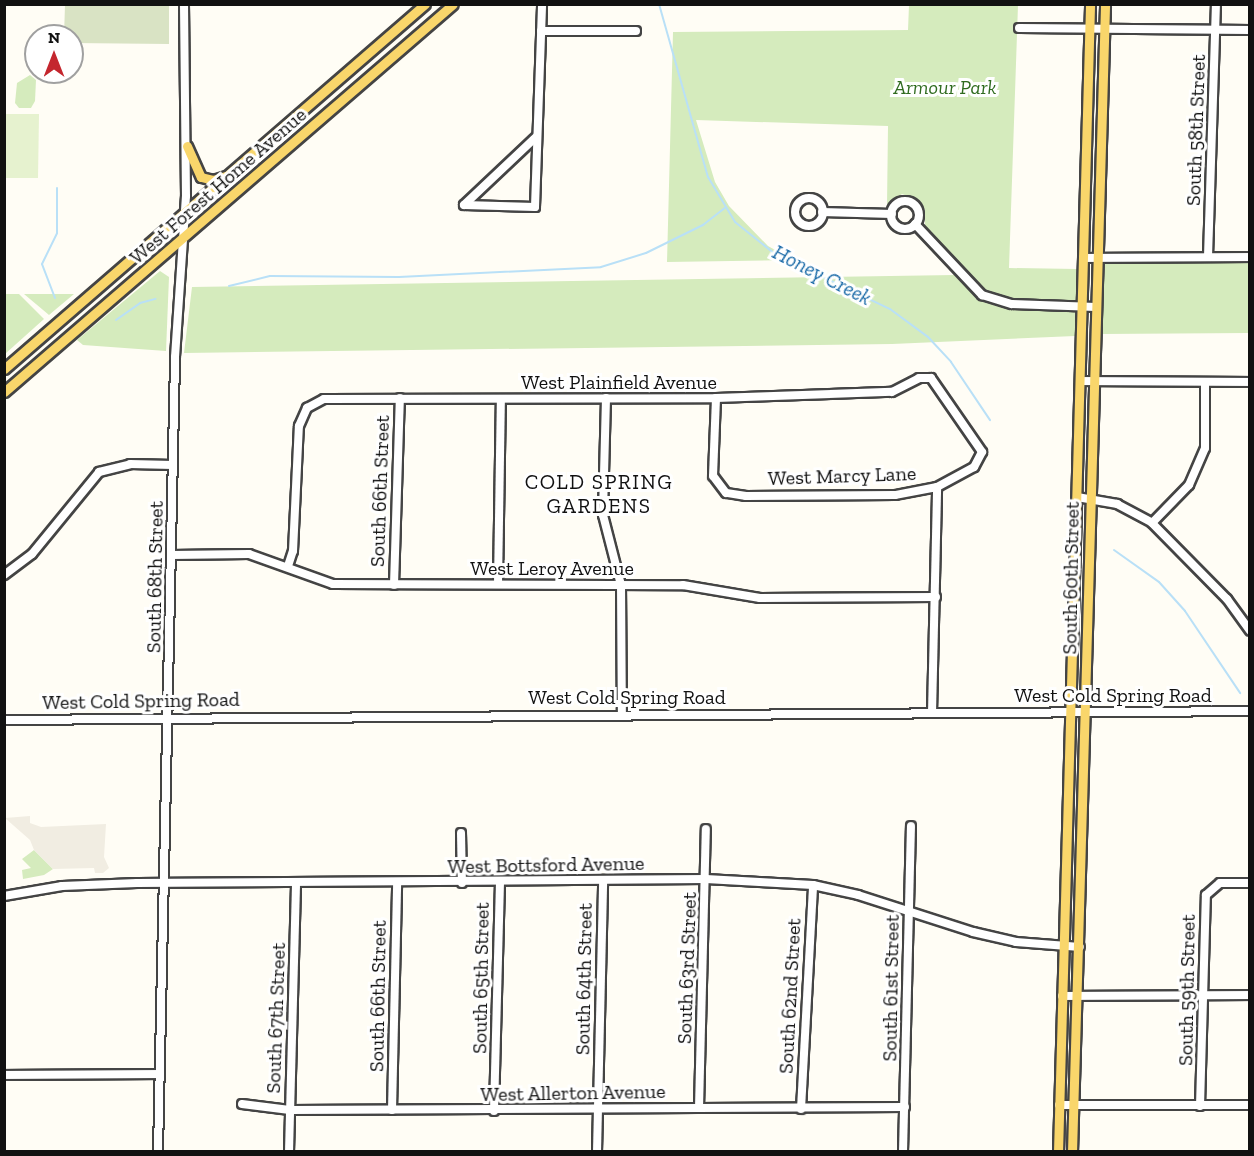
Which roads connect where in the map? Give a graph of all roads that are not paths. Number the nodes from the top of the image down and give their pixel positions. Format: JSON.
{"nodes":[{"id":1,"x":184,"y":4,"type":"edge"},
{"id":2,"x":425,"y":4,"type":"edge"},
{"id":3,"x":453,"y":4,"type":"edge"},
{"id":4,"x":542,"y":4,"type":"edge"},
{"id":5,"x":1090,"y":4,"type":"edge"},
{"id":6,"x":1105,"y":4,"type":"edge"},
{"id":7,"x":1216,"y":4,"type":"edge"},
{"id":8,"x":1019,"y":28,"type":"dead end"},
{"id":9,"x":1090,"y":29,"type":"junction"},
{"id":10,"x":1104,"y":29,"type":"junction"},
{"id":11,"x":1215,"y":30,"type":"junction"},
{"id":12,"x":1250,"y":30,"type":"edge"},
{"id":13,"x":542,"y":31,"type":"junction"},
{"id":14,"x":636,"y":31,"type":"dead end"},
{"id":15,"x":537,"y":136,"type":"junction"},
{"id":16,"x":187,"y":146,"type":"junction"},
{"id":17,"x":236,"y":171,"type":"junction"},
{"id":18,"x":822,"y":212,"type":"dead end"},
{"id":19,"x":892,"y":214,"type":"junction"},
{"id":20,"x":185,"y":215,"type":"junction"},
{"id":21,"x":915,"y":224,"type":"junction"},
{"id":22,"x":184,"y":240,"type":"junction"},
{"id":23,"x":1208,"y":257,"type":"junction"},
{"id":24,"x":1250,"y":257,"type":"edge"},
{"id":25,"x":1083,"y":258,"type":"junction"},
{"id":26,"x":1097,"y":258,"type":"junction"},
{"id":27,"x":1082,"y":307,"type":"junction"},
{"id":28,"x":1096,"y":307,"type":"junction"},
{"id":29,"x":4,"y":369,"type":"edge"},
{"id":30,"x":1080,"y":381,"type":"junction"},
{"id":31,"x":1094,"y":382,"type":"junction"},
{"id":32,"x":1205,"y":382,"type":"junction"},
{"id":33,"x":1250,"y":382,"type":"edge"},
{"id":34,"x":4,"y":392,"type":"edge"},
{"id":35,"x":400,"y":398,"type":"junction"},
{"id":36,"x":606,"y":398,"type":"junction"},
{"id":37,"x":716,"y":398,"type":"junction"},
{"id":38,"x":501,"y":399,"type":"junction"},
{"id":39,"x":982,"y":452,"type":"joint"},
{"id":40,"x":173,"y":465,"type":"junction"},
{"id":41,"x":937,"y":487,"type":"junction"},
{"id":42,"x":1077,"y":496,"type":"junction"},
{"id":43,"x":1091,"y":498,"type":"junction"},
{"id":44,"x":1152,"y":523,"type":"junction"},
{"id":45,"x":172,"y":555,"type":"junction"},
{"id":46,"x":288,"y":566,"type":"junction"},
{"id":47,"x":4,"y":575,"type":"edge"},
{"id":48,"x":498,"y":583,"type":"junction"},
{"id":49,"x":394,"y":585,"type":"junction"},
{"id":50,"x":621,"y":585,"type":"junction"},
{"id":51,"x":936,"y":597,"type":"junction"},
{"id":52,"x":1248,"y":627,"type":"edge"},
{"id":53,"x":1072,"y":637,"type":"junction"},
{"id":54,"x":1087,"y":662,"type":"junction"},
{"id":55,"x":1070,"y":711,"type":"junction"},
{"id":56,"x":1087,"y":711,"type":"junction"},
{"id":57,"x":1250,"y":711,"type":"edge"},
{"id":58,"x":932,"y":712,"type":"junction"},
{"id":59,"x":622,"y":714,"type":"junction"},
{"id":60,"x":168,"y":717,"type":"junction"},
{"id":61,"x":4,"y":720,"type":"edge"},
{"id":62,"x":911,"y":826,"type":"dead end"},
{"id":63,"x":706,"y":829,"type":"dead end"},
{"id":64,"x":461,"y":833,"type":"dead end"},
{"id":65,"x":706,"y":879,"type":"junction"},
{"id":66,"x":603,"y":880,"type":"junction"},
{"id":67,"x":500,"y":882,"type":"junction"},
{"id":68,"x":397,"y":883,"type":"junction"},
{"id":69,"x":462,"y":883,"type":"junction"},
{"id":70,"x":1250,"y":883,"type":"edge"},
{"id":71,"x":296,"y":884,"type":"junction"},
{"id":72,"x":164,"y":885,"type":"junction"},
{"id":73,"x":813,"y":885,"type":"junction"},
{"id":74,"x":4,"y":896,"type":"edge"},
{"id":75,"x":909,"y":911,"type":"junction"},
{"id":76,"x":1080,"y":947,"type":"junction"},
{"id":77,"x":1063,"y":948,"type":"junction"},
{"id":78,"x":1250,"y":994,"type":"edge"},
{"id":79,"x":1078,"y":995,"type":"junction"},
{"id":80,"x":1203,"y":995,"type":"junction"},
{"id":81,"x":1062,"y":996,"type":"junction"},
{"id":82,"x":159,"y":1074,"type":"junction"},
{"id":83,"x":4,"y":1075,"type":"edge"},
{"id":84,"x":242,"y":1104,"type":"dead end"},
{"id":85,"x":1059,"y":1105,"type":"junction"},
{"id":86,"x":1074,"y":1105,"type":"junction"},
{"id":87,"x":1250,"y":1105,"type":"edge"},
{"id":88,"x":1200,"y":1106,"type":"junction"},
{"id":89,"x":905,"y":1107,"type":"junction"},
{"id":90,"x":699,"y":1108,"type":"junction"},
{"id":91,"x":598,"y":1109,"type":"junction"},
{"id":92,"x":801,"y":1109,"type":"junction"},
{"id":93,"x":290,"y":1110,"type":"junction"},
{"id":94,"x":392,"y":1110,"type":"junction"},
{"id":95,"x":494,"y":1111,"type":"junction"},
{"id":96,"x":158,"y":1152,"type":"edge"},
{"id":97,"x":289,"y":1152,"type":"edge"},
{"id":98,"x":597,"y":1152,"type":"edge"},
{"id":99,"x":903,"y":1152,"type":"edge"},
{"id":100,"x":1058,"y":1152,"type":"edge"},
{"id":101,"x":1072,"y":1152,"type":"edge"}],
"edges":[{"from":1,"to":16,"type":"street","name":"South 68th Street"},
{"from":2,"to":17,"type":"main road","name":"West Forest Home Avenue"},
{"from":3,"to":22,"type":"main road","name":"West Forest Home Avenue"},
{"from":4,"to":13,"type":"street"},
{"from":5,"to":9,"type":"main road","name":"South 60th Street"},
{"from":6,"to":10,"type":"main road","name":"South 60th Street"},
{"from":7,"to":11,"type":"street","name":"South 58th Street"},
{"from":8,"to":9,"type":"street"},
{"from":9,"to":10,"type":"street"},
{"from":9,"to":25,"type":"main road","name":"South 60th Street"},
{"from":10,"to":11,"type":"street"},
{"from":10,"to":26,"type":"main road","name":"South 60th Street"},
{"from":11,"to":12,"type":"street"},
{"from":11,"to":23,"type":"street","name":"South 58th Street"},
{"from":13,"to":14,"type":"street"},
{"from":13,"to":15,"type":"street"},
{"from":15,"to":15,"type":"street"},
{"from":16,"to":17,"type":"main road"},
{"from":16,"to":20,"type":"street","name":"South 68th Street"},
{"from":17,"to":20,"type":"main road","name":"West Forest Home Avenue"},
{"from":18,"to":19,"type":"street"},
{"from":19,"to":21,"type":"street"},
{"from":19,"to":21,"type":"street"},
{"from":20,"to":22,"type":"street","name":"South 68th Street"},
{"from":20,"to":29,"type":"main road","name":"West Forest Home Avenue"},
{"from":21,"to":27,"type":"street"},
{"from":22,"to":34,"type":"main road","name":"West Forest Home Avenue"},
{"from":22,"to":40,"type":"street","name":"South 68th Street"},
{"from":23,"to":24,"type":"street"},
{"from":23,"to":26,"type":"street"},
{"from":25,"to":26,"type":"street"},
{"from":25,"to":27,"type":"main road","name":"South 60th Street"},
{"from":26,"to":28,"type":"main road","name":"South 60th Street"},
{"from":27,"to":28,"type":"street"},
{"from":27,"to":30,"type":"main road","name":"South 60th Street"},
{"from":28,"to":31,"type":"main road","name":"South 60th Street"},
{"from":30,"to":31,"type":"street"},
{"from":30,"to":42,"type":"main road","name":"South 60th Street"},
{"from":31,"to":32,"type":"street"},
{"from":31,"to":43,"type":"main road","name":"South 60th Street"},
{"from":32,"to":33,"type":"street"},
{"from":32,"to":44,"type":"street"},
{"from":35,"to":38,"type":"street","name":"West Plainfield Avenue"},
{"from":35,"to":46,"type":"street","name":"West Plainfield Avenue"},
{"from":35,"to":49,"type":"street","name":"South 66th Street"},
{"from":36,"to":37,"type":"street","name":"West Plainfield Avenue"},
{"from":36,"to":38,"type":"street","name":"West Plainfield Avenue"},
{"from":36,"to":50,"type":"street"},
{"from":37,"to":39,"type":"street","name":"West Plainfield Avenue"},
{"from":37,"to":41,"type":"street","name":"West Marcy Lane"},
{"from":38,"to":48,"type":"street"},
{"from":39,"to":41,"type":"street","name":"West Marcy Lane"},
{"from":40,"to":45,"type":"street","name":"South 68th Street"},
{"from":40,"to":47,"type":"street"},
{"from":41,"to":51,"type":"street"},
{"from":42,"to":43,"type":"street"},
{"from":42,"to":53,"type":"main road","name":"South 60th Street"},
{"from":43,"to":44,"type":"street"},
{"from":43,"to":54,"type":"main road","name":"South 60th Street"},
{"from":44,"to":52,"type":"street"},
{"from":45,"to":46,"type":"street","name":"West Leroy Avenue"},
{"from":45,"to":60,"type":"street","name":"South 68th Street"},
{"from":46,"to":49,"type":"street","name":"West Leroy Avenue"},
{"from":48,"to":49,"type":"street","name":"West Leroy Avenue"},
{"from":48,"to":50,"type":"street","name":"West Leroy Avenue"},
{"from":50,"to":51,"type":"street","name":"West Leroy Avenue"},
{"from":50,"to":59,"type":"street"},
{"from":51,"to":58,"type":"street"},
{"from":53,"to":54,"type":"main road"},
{"from":53,"to":55,"type":"main road","name":"South 60th Street"},
{"from":54,"to":56,"type":"main road","name":"South 60th Street"},
{"from":55,"to":56,"type":"street","name":"West Cold Spring Road"},
{"from":55,"to":58,"type":"street","name":"West Cold Spring Road"},
{"from":55,"to":77,"type":"main road","name":"South 60th Street"},
{"from":56,"to":57,"type":"street","name":"West Cold Spring Road"},
{"from":56,"to":76,"type":"main road","name":"South 60th Street"},
{"from":58,"to":59,"type":"street","name":"West Cold Spring Road"},
{"from":59,"to":60,"type":"street","name":"West Cold Spring Road"},
{"from":60,"to":61,"type":"street","name":"West Cold Spring Road"},
{"from":60,"to":72,"type":"street","name":"South 68th Street"},
{"from":62,"to":75,"type":"street","name":"South 61st Street"},
{"from":63,"to":65,"type":"street","name":"South 63rd Street"},
{"from":64,"to":69,"type":"street"},
{"from":65,"to":66,"type":"street","name":"West Bottsford Avenue"},
{"from":65,"to":73,"type":"street","name":"West Bottsford Avenue"},
{"from":65,"to":90,"type":"street","name":"South 63rd Street"},
{"from":66,"to":67,"type":"street","name":"West Bottsford Avenue"},
{"from":66,"to":91,"type":"street","name":"South 64th Street"},
{"from":67,"to":69,"type":"street","name":"West Bottsford Avenue"},
{"from":67,"to":95,"type":"street","name":"South 65th Street"},
{"from":68,"to":69,"type":"street","name":"West Bottsford Avenue"},
{"from":68,"to":71,"type":"street","name":"West Bottsford Avenue"},
{"from":68,"to":94,"type":"street","name":"South 66th Street"},
{"from":70,"to":80,"type":"street","name":"South 59th Street"},
{"from":71,"to":72,"type":"street","name":"West Bottsford Avenue"},
{"from":71,"to":93,"type":"street","name":"South 67th Street"},
{"from":72,"to":74,"type":"street","name":"West Bottsford Avenue"},
{"from":72,"to":82,"type":"street","name":"South 68th Street"},
{"from":73,"to":75,"type":"street","name":"West Bottsford Avenue"},
{"from":73,"to":92,"type":"street","name":"South 62nd Street"},
{"from":75,"to":77,"type":"street","name":"West Bottsford Avenue"},
{"from":75,"to":89,"type":"street","name":"South 61st Street"},
{"from":76,"to":77,"type":"street","name":"West Bottsford Avenue"},
{"from":76,"to":79,"type":"main road","name":"South 60th Street"},
{"from":77,"to":81,"type":"main road","name":"South 60th Street"},
{"from":78,"to":80,"type":"street"},
{"from":79,"to":80,"type":"street"},
{"from":79,"to":81,"type":"street"},
{"from":79,"to":86,"type":"main road","name":"South 60th Street"},
{"from":80,"to":88,"type":"street","name":"South 59th Street"},
{"from":81,"to":85,"type":"main road","name":"South 60th Street"},
{"from":82,"to":83,"type":"street"},
{"from":82,"to":96,"type":"street","name":"South 68th Street"},
{"from":84,"to":93,"type":"street","name":"West Allerton Avenue"},
{"from":85,"to":86,"type":"street"},
{"from":85,"to":100,"type":"main road","name":"South 60th Street"},
{"from":86,"to":88,"type":"street"},
{"from":86,"to":101,"type":"main road","name":"South 60th Street"},
{"from":87,"to":88,"type":"street"},
{"from":89,"to":92,"type":"street","name":"West Allerton Avenue"},
{"from":89,"to":99,"type":"street","name":"South 61st Street"},
{"from":90,"to":91,"type":"street","name":"West Allerton Avenue"},
{"from":90,"to":92,"type":"street","name":"West Allerton Avenue"},
{"from":91,"to":95,"type":"street","name":"West Allerton Avenue"},
{"from":91,"to":98,"type":"street","name":"South 64th Street"},
{"from":93,"to":94,"type":"street","name":"West Allerton Avenue"},
{"from":93,"to":97,"type":"street","name":"South 67th Street"},
{"from":94,"to":95,"type":"street","name":"West Allerton Avenue"}]}
